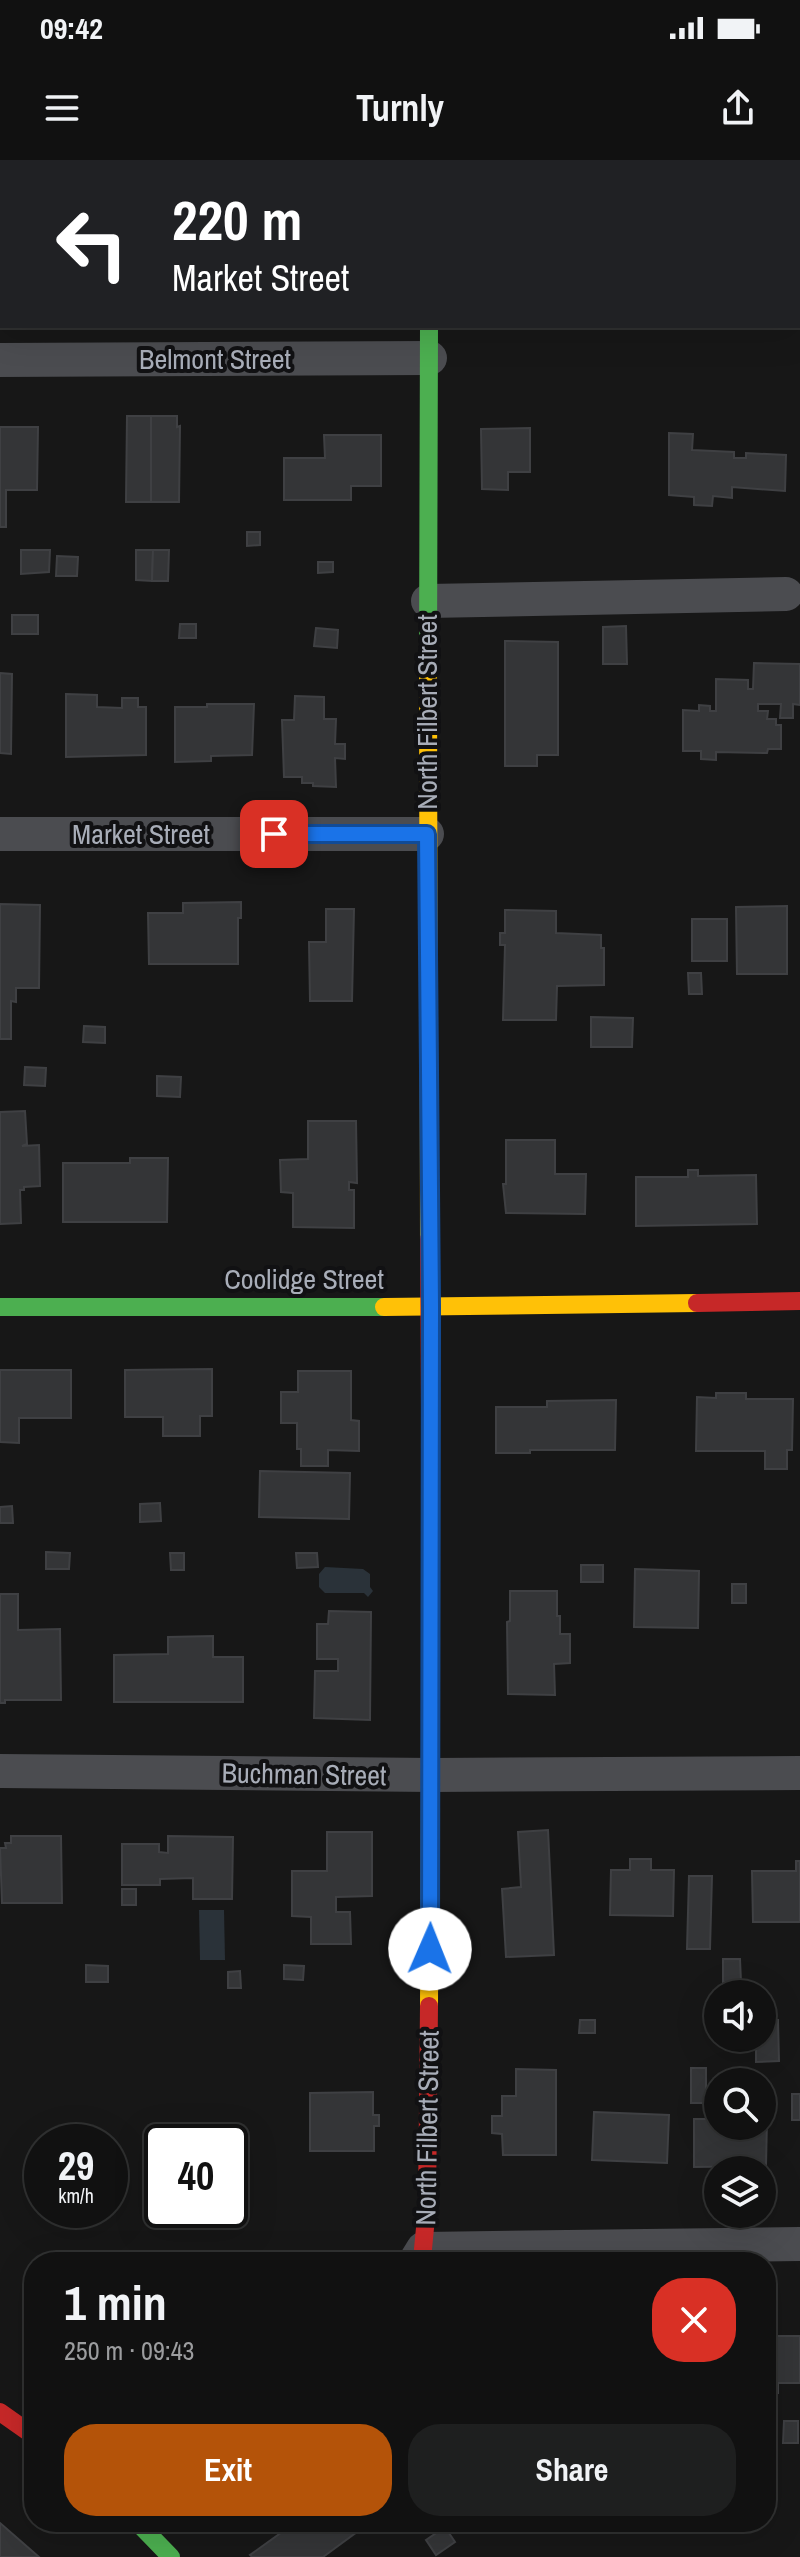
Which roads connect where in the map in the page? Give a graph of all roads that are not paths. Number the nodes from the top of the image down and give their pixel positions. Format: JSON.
{"nodes":[{"id":1,"x":429,"y":342,"type":"edge"},
{"id":2,"x":0,"y":360,"type":"edge"},
{"id":3,"x":786,"y":594,"type":"dead end"},
{"id":4,"x":428,"y":601,"type":"junction"},
{"id":5,"x":0,"y":834,"type":"edge"},
{"id":6,"x":427,"y":834,"type":"junction"},
{"id":7,"x":800,"y":1301,"type":"edge"},
{"id":8,"x":0,"y":1307,"type":"edge"},
{"id":9,"x":431,"y":1307,"type":"junction"},
{"id":10,"x":0,"y":1771,"type":"edge"},
{"id":11,"x":800,"y":1773,"type":"edge"},
{"id":12,"x":432,"y":1775,"type":"junction"},
{"id":13,"x":800,"y":2244,"type":"edge"},
{"id":14,"x":420,"y":2252,"type":"edge"},
{"id":15,"x":546,"y":2252,"type":"edge"},
{"id":16,"x":0,"y":2412,"type":"edge"},
{"id":17,"x":24,"y":2429,"type":"edge"},
{"id":18,"x":147,"y":2532,"type":"edge"},
{"id":19,"x":171,"y":2557,"type":"edge"}],
"edges":[{"from":1,"to":2,"type":"street","name":"Belmont Street"},
{"from":1,"to":4,"type":"street","name":"North Filbert Street"},
{"from":3,"to":4,"type":"street"},
{"from":4,"to":6,"type":"street","name":"North Filbert Street"},
{"from":5,"to":6,"type":"street","name":"Market Street"},
{"from":6,"to":9,"type":"street","name":"North Filbert Street"},
{"from":7,"to":9,"type":"street","name":"Coolidge Street"},
{"from":8,"to":9,"type":"street","name":"Coolidge Street"},
{"from":9,"to":12,"type":"street","name":"North Filbert Street"},
{"from":10,"to":12,"type":"street","name":"Buchman Street"},
{"from":11,"to":12,"type":"street","name":"Buchman Street"},
{"from":12,"to":14,"type":"street","name":"North Filbert Street"},
{"from":13,"to":15,"type":"street"},
{"from":16,"to":17,"type":"street"},
{"from":18,"to":19,"type":"street"}]}
